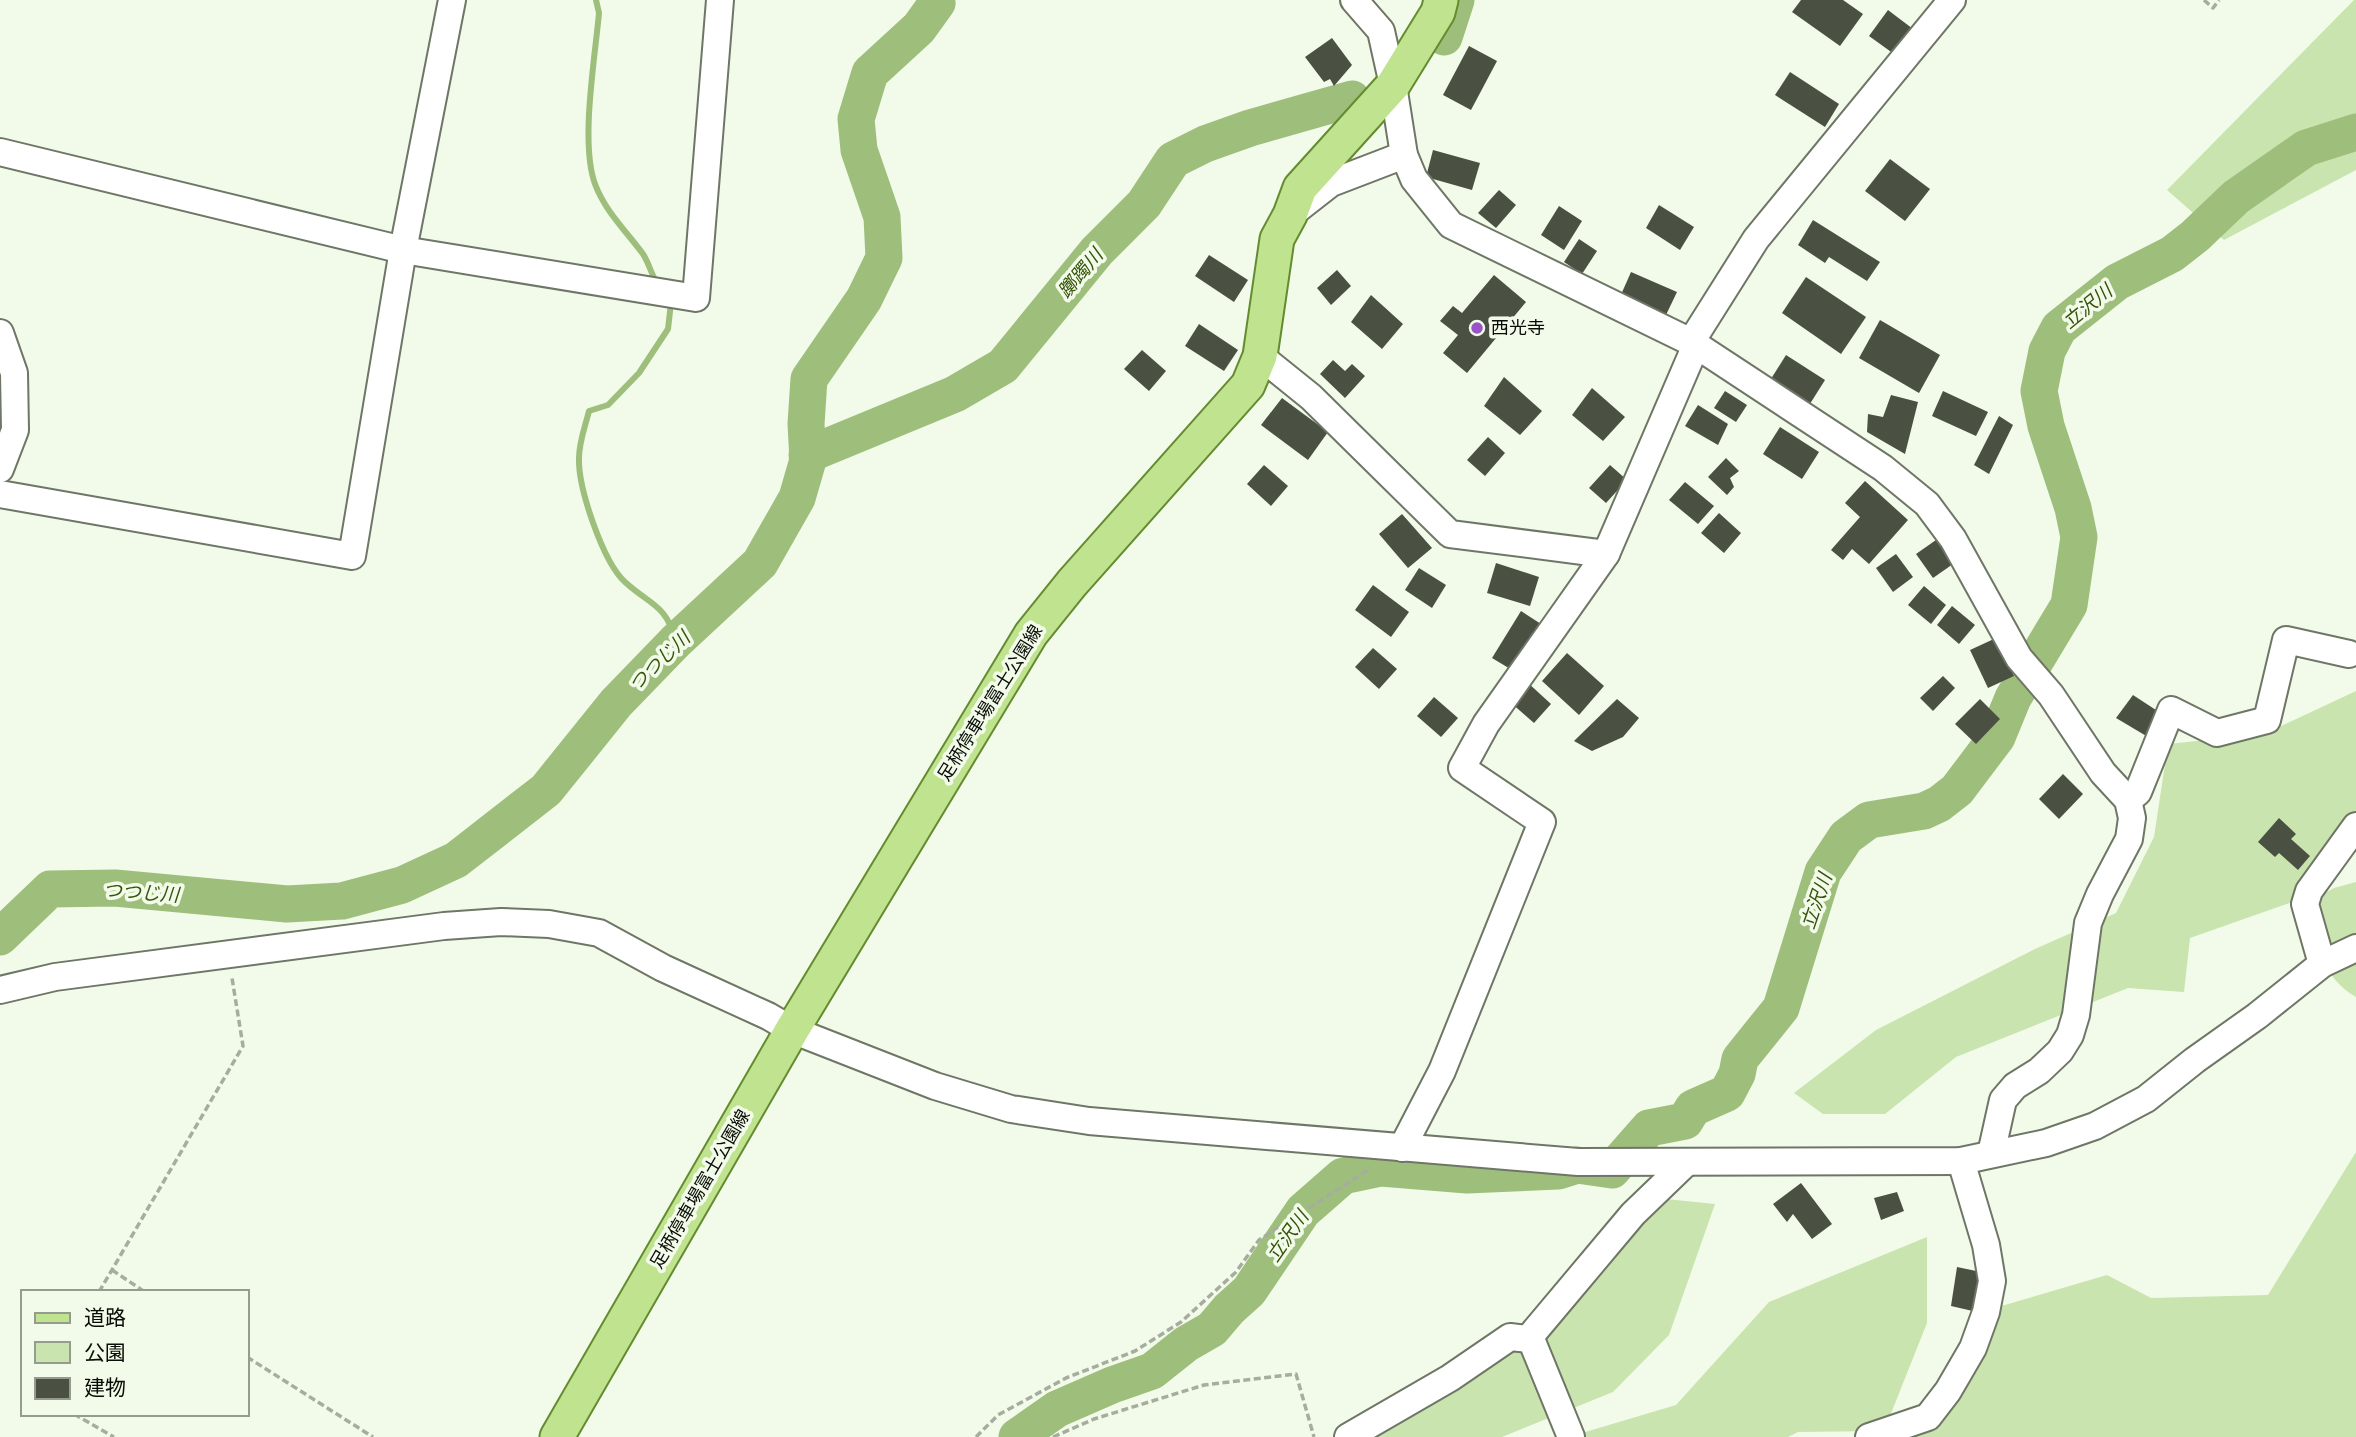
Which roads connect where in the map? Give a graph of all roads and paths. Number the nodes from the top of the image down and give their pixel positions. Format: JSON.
{"nodes":[{"id":1,"x":452,"y":0,"type":"edge"},
{"id":2,"x":720,"y":0,"type":"edge"},
{"id":3,"x":1354,"y":0,"type":"edge"},
{"id":4,"x":1441,"y":0,"type":"edge"},
{"id":5,"x":1952,"y":0,"type":"edge"},
{"id":6,"x":2204,"y":0,"type":"edge"},
{"id":7,"x":2219,"y":0,"type":"edge"},
{"id":8,"x":1393,"y":85,"type":"junction"},
{"id":9,"x":0,"y":152,"type":"edge"},
{"id":10,"x":1404,"y":155,"type":"junction"},
{"id":11,"x":1290,"y":215,"type":"junction"},
{"id":12,"x":403,"y":250,"type":"junction"},
{"id":13,"x":0,"y":333,"type":"edge"},
{"id":14,"x":1693,"y":343,"type":"junction"},
{"id":15,"x":1260,"y":356,"type":"junction"},
{"id":16,"x":0,"y":469,"type":"edge"},
{"id":17,"x":0,"y":494,"type":"edge"},
{"id":18,"x":1606,"y":554,"type":"junction"},
{"id":19,"x":2349,"y":654,"type":"dead end"},
{"id":20,"x":2128,"y":800,"type":"junction"},
{"id":21,"x":2356,"y":826,"type":"edge"},
{"id":22,"x":2356,"y":948,"type":"edge"},
{"id":23,"x":228,"y":955,"type":"junction"},
{"id":24,"x":2322,"y":964,"type":"junction"},
{"id":25,"x":0,"y":990,"type":"edge"},
{"id":26,"x":792,"y":1030,"type":"junction"},
{"id":27,"x":1402,"y":1148,"type":"junction"},
{"id":28,"x":1991,"y":1154,"type":"junction"},
{"id":29,"x":1961,"y":1161,"type":"junction"},
{"id":30,"x":1686,"y":1162,"type":"junction"},
{"id":31,"x":112,"y":1270,"type":"junction"},
{"id":32,"x":100,"y":1290,"type":"edge"},
{"id":33,"x":142,"y":1290,"type":"edge"},
{"id":34,"x":1528,"y":1339,"type":"junction"},
{"id":35,"x":248,"y":1357,"type":"edge"},
{"id":36,"x":77,"y":1416,"type":"edge"},
{"id":37,"x":114,"y":1437,"type":"edge"},
{"id":38,"x":373,"y":1437,"type":"edge"},
{"id":39,"x":556,"y":1437,"type":"edge"},
{"id":40,"x":976,"y":1437,"type":"edge"},
{"id":41,"x":1053,"y":1437,"type":"edge"},
{"id":42,"x":1314,"y":1437,"type":"edge"},
{"id":43,"x":1348,"y":1437,"type":"edge"},
{"id":44,"x":1571,"y":1437,"type":"edge"},
{"id":45,"x":1869,"y":1437,"type":"edge"}],
"edges":[{"from":1,"to":12,"type":"street"},
{"from":2,"to":12,"type":"street"},
{"from":3,"to":8,"type":"street"},
{"from":4,"to":8,"type":"main road","name":"足柄停車場富士公園線"},
{"from":5,"to":14,"type":"street"},
{"from":6,"to":7,"type":"path"},
{"from":8,"to":10,"type":"street"},
{"from":8,"to":11,"type":"main road","name":"足柄停車場富士公園線"},
{"from":9,"to":12,"type":"street"},
{"from":10,"to":11,"type":"street"},
{"from":10,"to":14,"type":"street"},
{"from":11,"to":15,"type":"main road","name":"足柄停車場富士公園線"},
{"from":12,"to":17,"type":"street"},
{"from":13,"to":16,"type":"street"},
{"from":14,"to":18,"type":"street"},
{"from":14,"to":20,"type":"street"},
{"from":15,"to":18,"type":"street"},
{"from":15,"to":26,"type":"main road","name":"足柄停車場富士公園線"},
{"from":18,"to":27,"type":"street"},
{"from":19,"to":20,"type":"street"},
{"from":20,"to":28,"type":"street"},
{"from":21,"to":24,"type":"street"},
{"from":22,"to":24,"type":"street"},
{"from":23,"to":25,"type":"street"},
{"from":23,"to":26,"type":"street"},
{"from":23,"to":31,"type":"path"},
{"from":24,"to":28,"type":"street"},
{"from":26,"to":27,"type":"street"},
{"from":26,"to":39,"type":"main road","name":"足柄停車場富士公園線"},
{"from":27,"to":30,"type":"street"},
{"from":27,"to":40,"type":"path"},
{"from":28,"to":29,"type":"street"},
{"from":29,"to":30,"type":"street"},
{"from":29,"to":45,"type":"street"},
{"from":30,"to":34,"type":"street"},
{"from":31,"to":32,"type":"path"},
{"from":31,"to":33,"type":"path"},
{"from":34,"to":43,"type":"street"},
{"from":34,"to":44,"type":"street"},
{"from":35,"to":38,"type":"path"},
{"from":36,"to":37,"type":"path"},
{"from":41,"to":42,"type":"path"}]}
